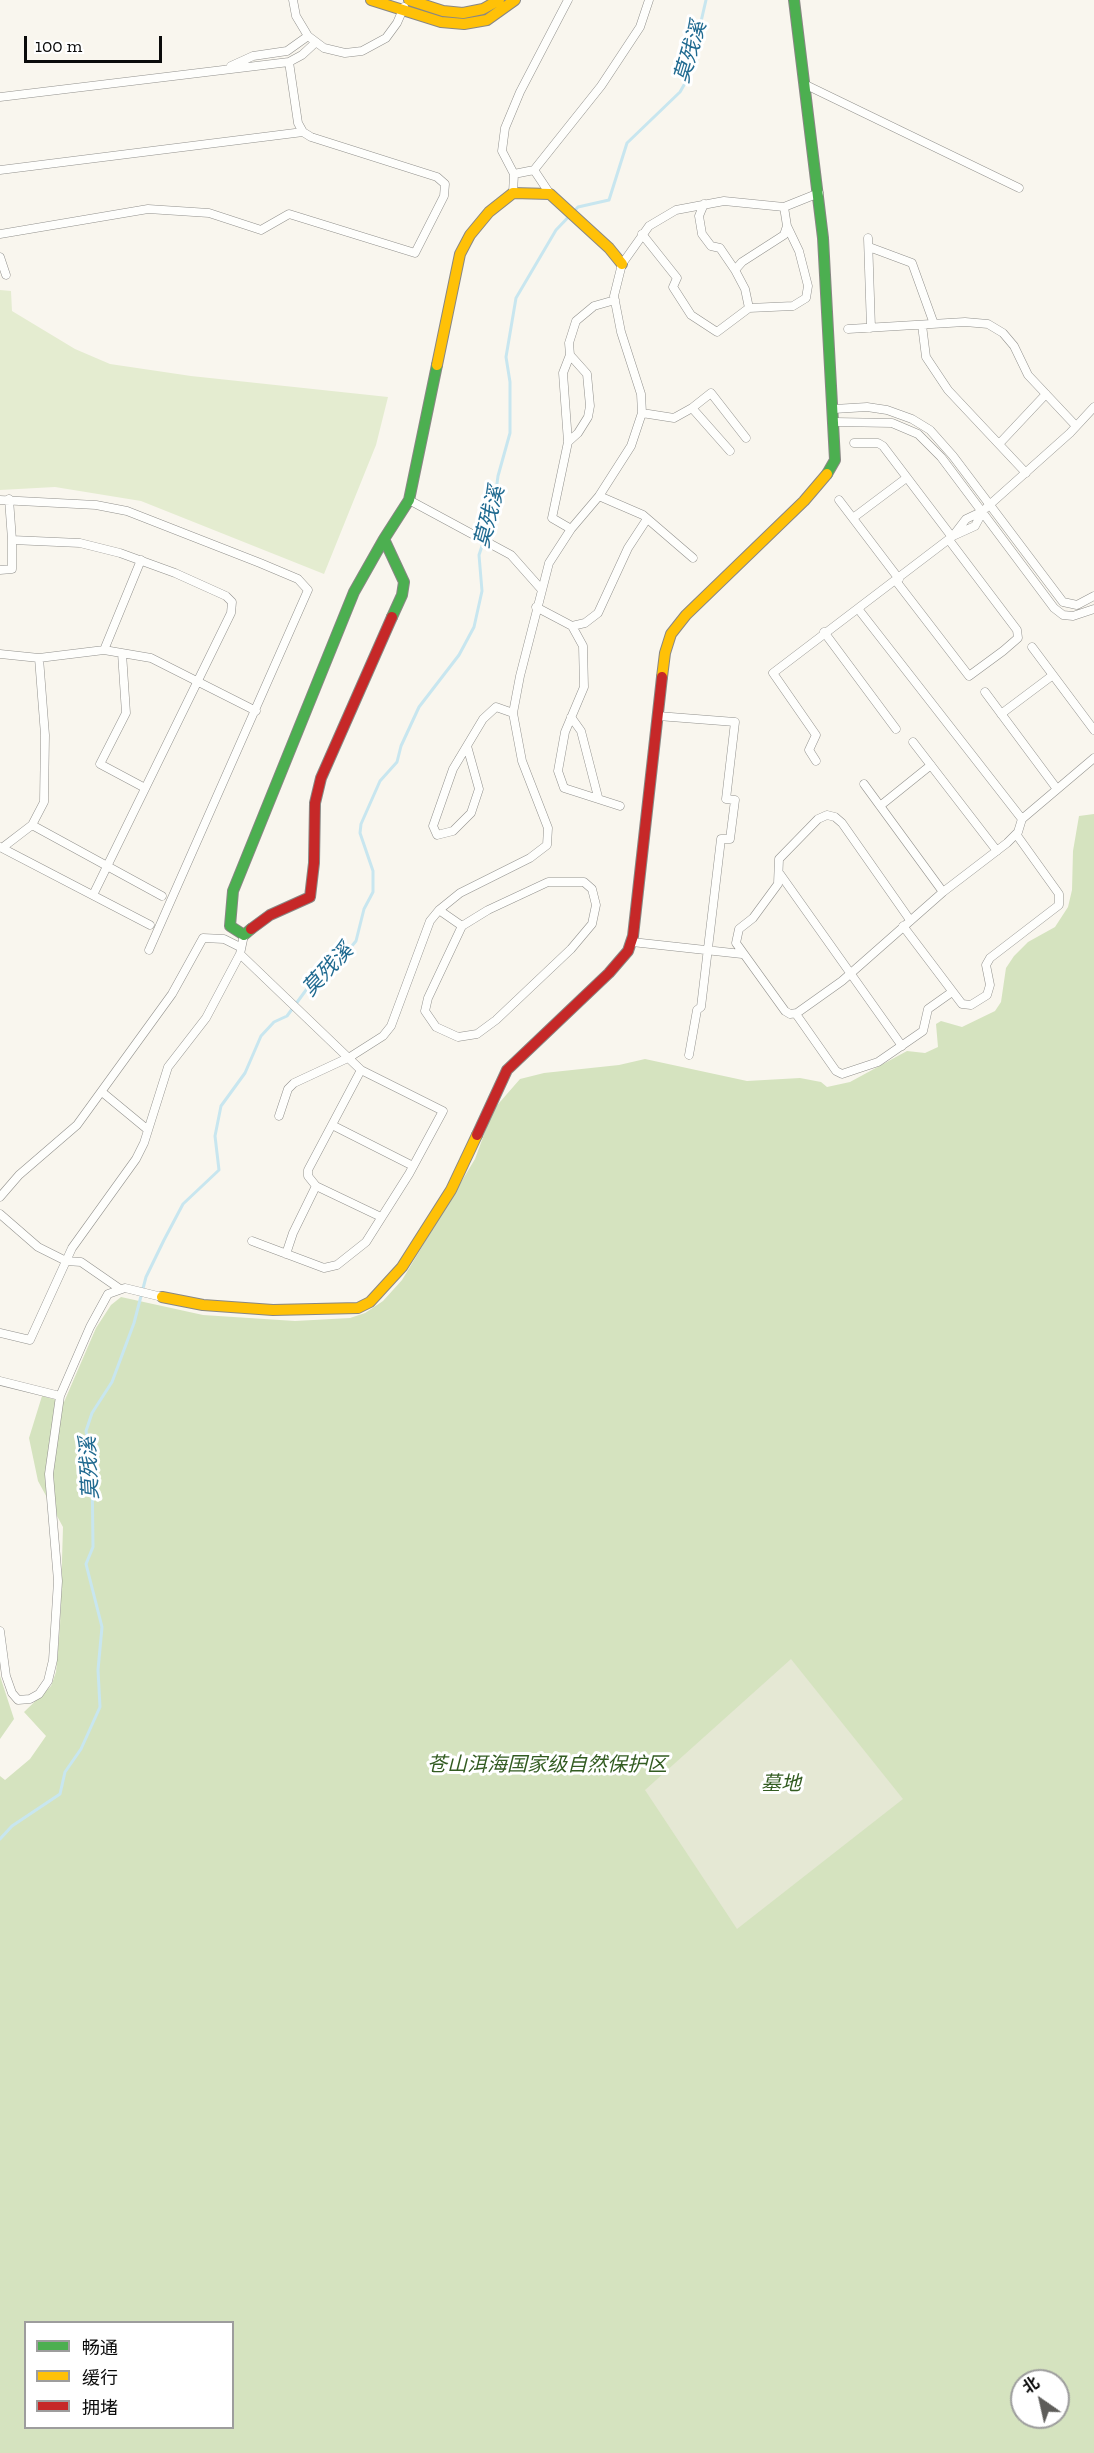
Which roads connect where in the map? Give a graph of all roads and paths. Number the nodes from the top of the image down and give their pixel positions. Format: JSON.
{"nodes":[{"id":1,"x":293,"y":0,"type":"edge"},
{"id":2,"x":371,"y":0,"type":"edge"},
{"id":3,"x":499,"y":0,"type":"edge"},
{"id":4,"x":515,"y":0,"type":"edge"},
{"id":5,"x":568,"y":0,"type":"edge"},
{"id":6,"x":649,"y":0,"type":"edge"},
{"id":7,"x":794,"y":0,"type":"edge"},
{"id":8,"x":406,"y":4,"type":"edge"},
{"id":9,"x":308,"y":36,"type":"junction"},
{"id":10,"x":315,"y":43,"type":"junction"},
{"id":11,"x":289,"y":62,"type":"junction"},
{"id":12,"x":223,"y":68,"type":"junction"},
{"id":13,"x":804,"y":84,"type":"junction"},
{"id":14,"x":0,"y":97,"type":"edge"},
{"id":15,"x":303,"y":132,"type":"junction"},
{"id":16,"x":0,"y":167,"type":"edge"},
{"id":17,"x":534,"y":170,"type":"junction"},
{"id":18,"x":514,"y":174,"type":"junction"},
{"id":19,"x":1018,"y":188,"type":"dead end"},
{"id":20,"x":513,"y":193,"type":"junction"},
{"id":21,"x":819,"y":193,"type":"junction"},
{"id":22,"x":550,"y":194,"type":"junction"},
{"id":23,"x":704,"y":204,"type":"junction"},
{"id":24,"x":783,"y":207,"type":"junction"},
{"id":25,"x":787,"y":226,"type":"junction"},
{"id":26,"x":0,"y":234,"type":"edge"},
{"id":27,"x":642,"y":234,"type":"junction"},
{"id":28,"x":868,"y":238,"type":"dead end"},
{"id":29,"x":869,"y":247,"type":"junction"},
{"id":30,"x":0,"y":257,"type":"edge"},
{"id":31,"x":622,"y":264,"type":"junction"},
{"id":32,"x":735,"y":270,"type":"junction"},
{"id":33,"x":6,"y":275,"type":"dead end"},
{"id":34,"x":615,"y":300,"type":"junction"},
{"id":35,"x":749,"y":308,"type":"junction"},
{"id":36,"x":934,"y":324,"type":"junction"},
{"id":37,"x":922,"y":325,"type":"junction"},
{"id":38,"x":871,"y":327,"type":"junction"},
{"id":39,"x":848,"y":329,"type":"dead end"},
{"id":40,"x":570,"y":355,"type":"junction"},
{"id":41,"x":1046,"y":394,"type":"junction"},
{"id":42,"x":1094,"y":407,"type":"edge"},
{"id":43,"x":692,"y":408,"type":"junction"},
{"id":44,"x":884,"y":409,"type":"junction"},
{"id":45,"x":834,"y":410,"type":"junction"},
{"id":46,"x":642,"y":413,"type":"junction"},
{"id":47,"x":835,"y":422,"type":"junction"},
{"id":48,"x":882,"y":422,"type":"junction"},
{"id":49,"x":1076,"y":426,"type":"junction"},
{"id":50,"x":746,"y":438,"type":"dead end"},
{"id":51,"x":568,"y":442,"type":"junction"},
{"id":52,"x":854,"y":443,"type":"dead end"},
{"id":53,"x":999,"y":444,"type":"junction"},
{"id":54,"x":730,"y":451,"type":"dead end"},
{"id":55,"x":1026,"y":473,"type":"junction"},
{"id":56,"x":905,"y":478,"type":"junction"},
{"id":57,"x":599,"y":496,"type":"junction"},
{"id":58,"x":4,"y":500,"type":"edge"},
{"id":59,"x":409,"y":500,"type":"junction"},
{"id":60,"x":839,"y":500,"type":"dead end"},
{"id":61,"x":990,"y":505,"type":"junction"},
{"id":62,"x":982,"y":511,"type":"junction"},
{"id":63,"x":853,"y":518,"type":"junction"},
{"id":64,"x":647,"y":519,"type":"junction"},
{"id":65,"x":571,"y":529,"type":"junction"},
{"id":66,"x":951,"y":538,"type":"junction"},
{"id":67,"x":384,"y":539,"type":"junction"},
{"id":68,"x":12,"y":540,"type":"junction"},
{"id":69,"x":693,"y":558,"type":"dead end"},
{"id":70,"x":141,"y":560,"type":"junction"},
{"id":71,"x":0,"y":570,"type":"edge"},
{"id":72,"x":897,"y":580,"type":"junction"},
{"id":73,"x":542,"y":590,"type":"junction"},
{"id":74,"x":1094,"y":596,"type":"edge"},
{"id":75,"x":536,"y":607,"type":"junction"},
{"id":76,"x":1094,"y":609,"type":"edge"},
{"id":77,"x":859,"y":610,"type":"junction"},
{"id":78,"x":572,"y":626,"type":"junction"},
{"id":79,"x":824,"y":632,"type":"junction"},
{"id":80,"x":1032,"y":646,"type":"dead end"},
{"id":81,"x":104,"y":651,"type":"junction"},
{"id":82,"x":122,"y":653,"type":"junction"},
{"id":83,"x":0,"y":654,"type":"edge"},
{"id":84,"x":39,"y":658,"type":"junction"},
{"id":85,"x":1053,"y":675,"type":"junction"},
{"id":86,"x":197,"y":682,"type":"junction"},
{"id":87,"x":985,"y":692,"type":"dead end"},
{"id":88,"x":256,"y":711,"type":"junction"},
{"id":89,"x":513,"y":713,"type":"junction"},
{"id":90,"x":1001,"y":714,"type":"junction"},
{"id":91,"x":658,"y":716,"type":"junction"},
{"id":92,"x":571,"y":717,"type":"junction"},
{"id":93,"x":896,"y":729,"type":"dead end"},
{"id":94,"x":1094,"y":730,"type":"edge"},
{"id":95,"x":913,"y":742,"type":"dead end"},
{"id":96,"x":467,"y":746,"type":"junction"},
{"id":97,"x":1094,"y":758,"type":"edge"},
{"id":98,"x":816,"y":760,"type":"dead end"},
{"id":99,"x":931,"y":765,"type":"junction"},
{"id":100,"x":864,"y":784,"type":"dead end"},
{"id":101,"x":145,"y":788,"type":"junction"},
{"id":102,"x":1057,"y":789,"type":"junction"},
{"id":103,"x":598,"y":797,"type":"junction"},
{"id":104,"x":620,"y":806,"type":"dead end"},
{"id":105,"x":880,"y":806,"type":"junction"},
{"id":106,"x":1022,"y":819,"type":"junction"},
{"id":107,"x":32,"y":825,"type":"junction"},
{"id":108,"x":1016,"y":834,"type":"junction"},
{"id":109,"x":1,"y":847,"type":"edge"},
{"id":110,"x":997,"y":851,"type":"junction"},
{"id":111,"x":107,"y":865,"type":"junction"},
{"id":112,"x":780,"y":874,"type":"junction"},
{"id":113,"x":943,"y":892,"type":"junction"},
{"id":114,"x":93,"y":895,"type":"junction"},
{"id":115,"x":162,"y":896,"type":"dead end"},
{"id":116,"x":439,"y":910,"type":"junction"},
{"id":117,"x":907,"y":923,"type":"junction"},
{"id":118,"x":150,"y":926,"type":"dead end"},
{"id":119,"x":230,"y":926,"type":"junction"},
{"id":120,"x":462,"y":926,"type":"junction"},
{"id":121,"x":244,"y":935,"type":"junction"},
{"id":122,"x":224,"y":939,"type":"junction"},
{"id":123,"x":632,"y":942,"type":"junction"},
{"id":124,"x":149,"y":950,"type":"dead end"},
{"id":125,"x":240,"y":950,"type":"junction"},
{"id":126,"x":708,"y":950,"type":"junction"},
{"id":127,"x":742,"y":954,"type":"junction"},
{"id":128,"x":852,"y":973,"type":"junction"},
{"id":129,"x":952,"y":992,"type":"junction"},
{"id":130,"x":796,"y":1014,"type":"junction"},
{"id":131,"x":902,"y":1046,"type":"junction"},
{"id":132,"x":689,"y":1055,"type":"dead end"},
{"id":133,"x":350,"y":1057,"type":"junction"},
{"id":134,"x":361,"y":1070,"type":"junction"},
{"id":135,"x":102,"y":1092,"type":"junction"},
{"id":136,"x":279,"y":1116,"type":"dead end"},
{"id":137,"x":332,"y":1125,"type":"junction"},
{"id":138,"x":148,"y":1130,"type":"junction"},
{"id":139,"x":413,"y":1166,"type":"junction"},
{"id":140,"x":316,"y":1186,"type":"junction"},
{"id":141,"x":0,"y":1197,"type":"edge"},
{"id":142,"x":0,"y":1214,"type":"edge"},
{"id":143,"x":381,"y":1216,"type":"junction"},
{"id":144,"x":252,"y":1241,"type":"dead end"},
{"id":145,"x":286,"y":1254,"type":"junction"},
{"id":146,"x":66,"y":1261,"type":"junction"},
{"id":147,"x":123,"y":1288,"type":"junction"},
{"id":148,"x":162,"y":1297,"type":"joint"},
{"id":149,"x":0,"y":1333,"type":"edge"},
{"id":150,"x":0,"y":1381,"type":"edge"},
{"id":151,"x":60,"y":1396,"type":"junction"},
{"id":152,"x":0,"y":1631,"type":"edge"}],
"edges":[{"from":1,"to":9,"type":"street"},
{"from":2,"to":8,"type":"street"},
{"from":3,"to":8,"type":"street"},
{"from":4,"to":8,"type":"street"},
{"from":5,"to":18,"type":"street"},
{"from":6,"to":17,"type":"street"},
{"from":7,"to":13,"type":"street"},
{"from":8,"to":10,"type":"street"},
{"from":9,"to":10,"type":"street"},
{"from":9,"to":12,"type":"street"},
{"from":10,"to":11,"type":"street"},
{"from":11,"to":12,"type":"street"},
{"from":11,"to":15,"type":"street"},
{"from":12,"to":14,"type":"street"},
{"from":13,"to":19,"type":"street"},
{"from":13,"to":21,"type":"street"},
{"from":15,"to":16,"type":"street"},
{"from":15,"to":26,"type":"street"},
{"from":17,"to":18,"type":"street"},
{"from":17,"to":22,"type":"street"},
{"from":18,"to":20,"type":"street"},
{"from":20,"to":22,"type":"street"},
{"from":20,"to":59,"type":"street"},
{"from":21,"to":24,"type":"street"},
{"from":21,"to":45,"type":"street"},
{"from":22,"to":31,"type":"street"},
{"from":23,"to":24,"type":"street"},
{"from":23,"to":27,"type":"street"},
{"from":23,"to":32,"type":"street"},
{"from":24,"to":25,"type":"street"},
{"from":25,"to":32,"type":"street"},
{"from":25,"to":35,"type":"street"},
{"from":27,"to":31,"type":"street"},
{"from":27,"to":35,"type":"street"},
{"from":28,"to":29,"type":"street"},
{"from":29,"to":36,"type":"street"},
{"from":29,"to":38,"type":"street"},
{"from":30,"to":33,"type":"street"},
{"from":31,"to":34,"type":"street"},
{"from":32,"to":35,"type":"street"},
{"from":34,"to":40,"type":"street"},
{"from":34,"to":46,"type":"street"},
{"from":36,"to":37,"type":"street"},
{"from":36,"to":41,"type":"street"},
{"from":37,"to":38,"type":"street"},
{"from":37,"to":53,"type":"street"},
{"from":38,"to":39,"type":"street"},
{"from":40,"to":51,"type":"street"},
{"from":40,"to":51,"type":"street"},
{"from":41,"to":49,"type":"street"},
{"from":41,"to":53,"type":"street"},
{"from":42,"to":49,"type":"street"},
{"from":43,"to":46,"type":"street"},
{"from":43,"to":50,"type":"street"},
{"from":43,"to":54,"type":"street"},
{"from":44,"to":45,"type":"street"},
{"from":44,"to":48,"type":"street"},
{"from":44,"to":61,"type":"street"},
{"from":45,"to":47,"type":"street"},
{"from":46,"to":57,"type":"street"},
{"from":47,"to":48,"type":"street"},
{"from":47,"to":91,"type":"street"},
{"from":48,"to":62,"type":"street"},
{"from":49,"to":55,"type":"street"},
{"from":51,"to":65,"type":"street"},
{"from":52,"to":56,"type":"street"},
{"from":53,"to":55,"type":"street"},
{"from":55,"to":61,"type":"street"},
{"from":56,"to":63,"type":"street"},
{"from":56,"to":66,"type":"street"},
{"from":57,"to":64,"type":"street"},
{"from":57,"to":65,"type":"street"},
{"from":58,"to":68,"type":"street"},
{"from":58,"to":88,"type":"street"},
{"from":59,"to":67,"type":"street"},
{"from":59,"to":73,"type":"street"},
{"from":60,"to":63,"type":"street"},
{"from":61,"to":62,"type":"street"},
{"from":61,"to":74,"type":"street"},
{"from":62,"to":66,"type":"street"},
{"from":62,"to":76,"type":"street"},
{"from":63,"to":72,"type":"street"},
{"from":64,"to":69,"type":"street"},
{"from":64,"to":78,"type":"street"},
{"from":65,"to":73,"type":"street"},
{"from":66,"to":72,"type":"street"},
{"from":66,"to":72,"type":"street"},
{"from":67,"to":119,"type":"street"},
{"from":67,"to":121,"type":"street"},
{"from":68,"to":70,"type":"street"},
{"from":68,"to":71,"type":"street"},
{"from":70,"to":81,"type":"street"},
{"from":70,"to":86,"type":"street"},
{"from":72,"to":77,"type":"street"},
{"from":73,"to":75,"type":"street"},
{"from":75,"to":78,"type":"street"},
{"from":75,"to":89,"type":"street"},
{"from":77,"to":79,"type":"street"},
{"from":77,"to":106,"type":"street"},
{"from":78,"to":92,"type":"street"},
{"from":79,"to":93,"type":"street"},
{"from":79,"to":98,"type":"street"},
{"from":80,"to":85,"type":"street"},
{"from":81,"to":82,"type":"street"},
{"from":81,"to":84,"type":"street"},
{"from":82,"to":86,"type":"street"},
{"from":82,"to":101,"type":"street"},
{"from":83,"to":84,"type":"street"},
{"from":84,"to":107,"type":"street"},
{"from":85,"to":90,"type":"street"},
{"from":85,"to":94,"type":"street"},
{"from":86,"to":88,"type":"street"},
{"from":86,"to":101,"type":"street"},
{"from":87,"to":90,"type":"street"},
{"from":88,"to":124,"type":"street"},
{"from":89,"to":96,"type":"street"},
{"from":89,"to":116,"type":"street"},
{"from":90,"to":102,"type":"street"},
{"from":91,"to":123,"type":"street"},
{"from":91,"to":126,"type":"street"},
{"from":92,"to":103,"type":"street"},
{"from":92,"to":103,"type":"street"},
{"from":95,"to":99,"type":"street"},
{"from":96,"to":96,"type":"street"},
{"from":97,"to":102,"type":"street"},
{"from":99,"to":105,"type":"street"},
{"from":99,"to":110,"type":"street"},
{"from":100,"to":105,"type":"street"},
{"from":101,"to":111,"type":"street"},
{"from":102,"to":106,"type":"street"},
{"from":103,"to":104,"type":"street"},
{"from":105,"to":113,"type":"street"},
{"from":106,"to":108,"type":"street"},
{"from":107,"to":109,"type":"street"},
{"from":107,"to":111,"type":"street"},
{"from":108,"to":110,"type":"street"},
{"from":108,"to":129,"type":"street"},
{"from":109,"to":114,"type":"street"},
{"from":110,"to":113,"type":"street"},
{"from":111,"to":114,"type":"street"},
{"from":111,"to":115,"type":"street"},
{"from":112,"to":117,"type":"street"},
{"from":112,"to":127,"type":"street"},
{"from":112,"to":128,"type":"street"},
{"from":113,"to":117,"type":"street"},
{"from":114,"to":118,"type":"street"},
{"from":116,"to":120,"type":"street"},
{"from":116,"to":133,"type":"street"},
{"from":117,"to":128,"type":"street"},
{"from":117,"to":129,"type":"street"},
{"from":119,"to":121,"type":"street"},
{"from":119,"to":122,"type":"street"},
{"from":120,"to":120,"type":"street"},
{"from":121,"to":125,"type":"street"},
{"from":122,"to":125,"type":"street"},
{"from":122,"to":135,"type":"street"},
{"from":123,"to":126,"type":"street"},
{"from":123,"to":148,"type":"street"},
{"from":125,"to":133,"type":"street"},
{"from":125,"to":138,"type":"street"},
{"from":126,"to":127,"type":"street"},
{"from":126,"to":132,"type":"street"},
{"from":127,"to":130,"type":"street"},
{"from":128,"to":130,"type":"street"},
{"from":128,"to":131,"type":"street"},
{"from":129,"to":131,"type":"street"},
{"from":130,"to":131,"type":"street"},
{"from":133,"to":134,"type":"street"},
{"from":133,"to":136,"type":"street"},
{"from":134,"to":137,"type":"street"},
{"from":134,"to":139,"type":"street"},
{"from":135,"to":138,"type":"street"},
{"from":135,"to":141,"type":"street"},
{"from":137,"to":139,"type":"street"},
{"from":137,"to":140,"type":"street"},
{"from":138,"to":146,"type":"street"},
{"from":139,"to":143,"type":"street"},
{"from":140,"to":143,"type":"street"},
{"from":140,"to":145,"type":"street"},
{"from":142,"to":146,"type":"street"},
{"from":143,"to":145,"type":"street"},
{"from":144,"to":145,"type":"street"},
{"from":146,"to":147,"type":"street"},
{"from":146,"to":149,"type":"street"},
{"from":147,"to":148,"type":"street"},
{"from":147,"to":151,"type":"street"},
{"from":150,"to":151,"type":"street"},
{"from":151,"to":152,"type":"street"}]}
